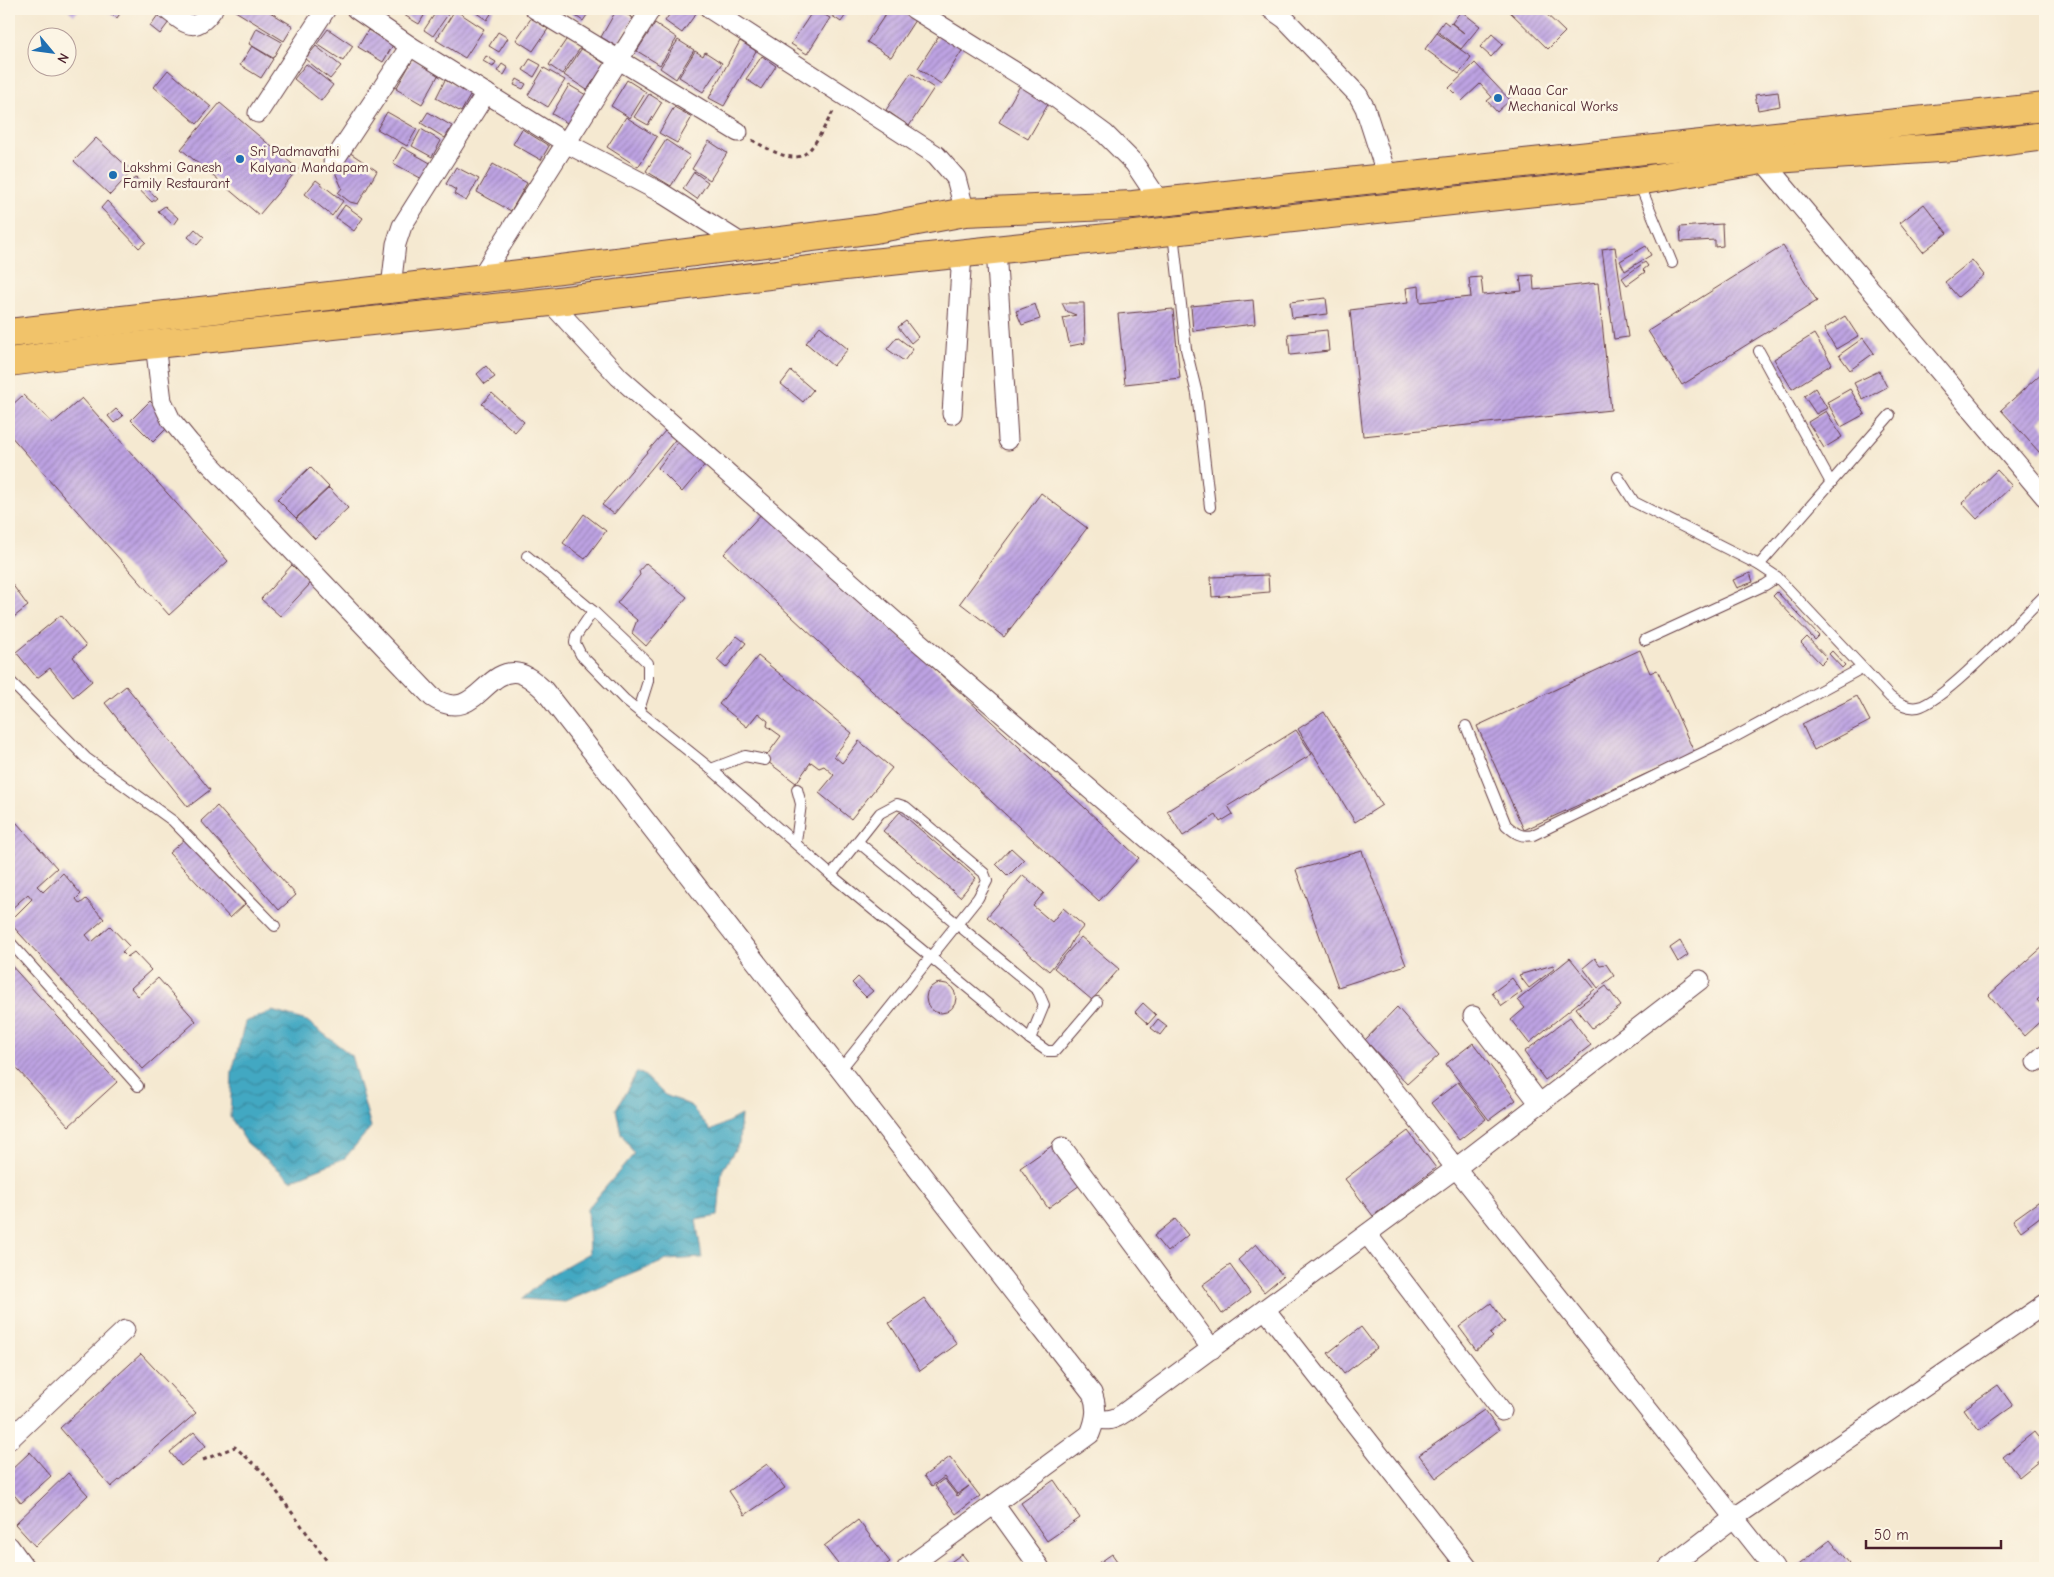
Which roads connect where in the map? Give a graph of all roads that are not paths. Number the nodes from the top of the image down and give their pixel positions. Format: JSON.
{"nodes":[{"id":1,"x":166,"y":9,"type":"edge"},
{"id":2,"x":213,"y":9,"type":"edge"},
{"id":3,"x":326,"y":9,"type":"edge"},
{"id":4,"x":535,"y":9,"type":"edge"},
{"id":5,"x":651,"y":9,"type":"edge"},
{"id":6,"x":710,"y":9,"type":"edge"},
{"id":7,"x":914,"y":9,"type":"edge"},
{"id":8,"x":359,"y":10,"type":"edge"},
{"id":9,"x":1283,"y":12,"type":"edge"},
{"id":10,"x":410,"y":46,"type":"junction"},
{"id":11,"x":619,"y":58,"type":"junction"},
{"id":12,"x":486,"y":93,"type":"junction"},
{"id":13,"x":2045,"y":107,"type":"edge"},
{"id":14,"x":258,"y":113,"type":"dead end"},
{"id":15,"x":738,"y":132,"type":"road end"},
{"id":16,"x":2045,"y":136,"type":"edge"},
{"id":17,"x":566,"y":142,"type":"junction"},
{"id":18,"x":1762,"y":160,"type":"junction"},
{"id":19,"x":334,"y":162,"type":"dead end"},
{"id":20,"x":1388,"y":179,"type":"junction"},
{"id":21,"x":1638,"y":180,"type":"junction"},
{"id":22,"x":1160,"y":202,"type":"junction"},
{"id":23,"x":965,"y":212,"type":"junction"},
{"id":24,"x":1172,"y":230,"type":"junction"},
{"id":25,"x":744,"y":245,"type":"junction"},
{"id":26,"x":996,"y":249,"type":"junction"},
{"id":27,"x":962,"y":253,"type":"junction"},
{"id":28,"x":1672,"y":263,"type":"dead end"},
{"id":29,"x":481,"y":277,"type":"junction"},
{"id":30,"x":391,"y":288,"type":"junction"},
{"id":31,"x":550,"y":302,"type":"junction"},
{"id":32,"x":9,"y":333,"type":"edge"},
{"id":33,"x":155,"y":344,"type":"junction"},
{"id":34,"x":1759,"y":351,"type":"dead end"},
{"id":35,"x":9,"y":362,"type":"edge"},
{"id":36,"x":952,"y":414,"type":"dead end"},
{"id":37,"x":1890,"y":415,"type":"dead end"},
{"id":38,"x":1008,"y":440,"type":"dead end"},
{"id":39,"x":1618,"y":477,"type":"dead end"},
{"id":40,"x":1831,"y":482,"type":"junction"},
{"id":41,"x":2045,"y":497,"type":"edge"},
{"id":42,"x":1210,"y":507,"type":"dead end"},
{"id":43,"x":527,"y":556,"type":"dead end"},
{"id":44,"x":1759,"y":565,"type":"junction"},
{"id":45,"x":1777,"y":577,"type":"junction"},
{"id":46,"x":2045,"y":595,"type":"edge"},
{"id":47,"x":593,"y":611,"type":"junction"},
{"id":48,"x":1644,"y":640,"type":"dead end"},
{"id":49,"x":1862,"y":668,"type":"junction"},
{"id":50,"x":9,"y":680,"type":"edge"},
{"id":51,"x":639,"y":710,"type":"junction"},
{"id":52,"x":1466,"y":726,"type":"dead end"},
{"id":53,"x":765,"y":760,"type":"dead end"},
{"id":54,"x":711,"y":769,"type":"junction"},
{"id":55,"x":797,"y":789,"type":"dead end"},
{"id":56,"x":796,"y":842,"type":"junction"},
{"id":57,"x":858,"y":842,"type":"junction"},
{"id":58,"x":831,"y":875,"type":"junction"},
{"id":59,"x":956,"y":925,"type":"junction"},
{"id":60,"x":275,"y":926,"type":"dead end"},
{"id":61,"x":9,"y":941,"type":"edge"},
{"id":62,"x":930,"y":957,"type":"junction"},
{"id":63,"x":1700,"y":980,"type":"dead end"},
{"id":64,"x":1098,"y":1002,"type":"dead end"},
{"id":65,"x":1473,"y":1016,"type":"dead end"},
{"id":66,"x":1030,"y":1039,"type":"junction"},
{"id":67,"x":840,"y":1070,"type":"junction"},
{"id":68,"x":138,"y":1086,"type":"dead end"},
{"id":69,"x":1540,"y":1104,"type":"junction"},
{"id":70,"x":1062,"y":1147,"type":"dead end"},
{"id":71,"x":1456,"y":1168,"type":"junction"},
{"id":72,"x":1367,"y":1234,"type":"junction"},
{"id":73,"x":2045,"y":1304,"type":"edge"},
{"id":74,"x":1265,"y":1309,"type":"junction"},
{"id":75,"x":125,"y":1330,"type":"dead end"},
{"id":76,"x":1212,"y":1349,"type":"junction"},
{"id":77,"x":1502,"y":1410,"type":"dead end"},
{"id":78,"x":1096,"y":1419,"type":"junction"},
{"id":79,"x":9,"y":1440,"type":"edge"},
{"id":80,"x":994,"y":1504,"type":"junction"},
{"id":81,"x":1735,"y":1517,"type":"junction"},
{"id":82,"x":9,"y":1546,"type":"edge"},
{"id":83,"x":25,"y":1568,"type":"edge"},
{"id":84,"x":907,"y":1568,"type":"edge"},
{"id":85,"x":1040,"y":1568,"type":"edge"},
{"id":86,"x":1468,"y":1568,"type":"edge"},
{"id":87,"x":1668,"y":1568,"type":"edge"},
{"id":88,"x":1774,"y":1568,"type":"edge"}],
"edges":[{"from":1,"to":2,"type":"street"},
{"from":3,"to":14,"type":"street"},
{"from":4,"to":11,"type":"street"},
{"from":5,"to":11,"type":"street"},
{"from":6,"to":23,"type":"street"},
{"from":7,"to":22,"type":"street"},
{"from":8,"to":10,"type":"street"},
{"from":9,"to":20,"type":"street"},
{"from":10,"to":12,"type":"street"},
{"from":10,"to":19,"type":"street"},
{"from":11,"to":15,"type":"street"},
{"from":11,"to":17,"type":"street"},
{"from":12,"to":17,"type":"street"},
{"from":12,"to":30,"type":"street"},
{"from":13,"to":20,"type":"highway"},
{"from":16,"to":18,"type":"highway"},
{"from":17,"to":25,"type":"street"},
{"from":17,"to":29,"type":"street"},
{"from":18,"to":21,"type":"highway"},
{"from":18,"to":41,"type":"street"},
{"from":20,"to":22,"type":"highway"},
{"from":21,"to":24,"type":"highway"},
{"from":21,"to":28,"type":"lane"},
{"from":22,"to":23,"type":"highway"},
{"from":23,"to":25,"type":"highway"},
{"from":24,"to":26,"type":"highway"},
{"from":24,"to":42,"type":"lane"},
{"from":25,"to":29,"type":"highway"},
{"from":26,"to":27,"type":"highway"},
{"from":26,"to":38,"type":"street"},
{"from":27,"to":31,"type":"highway"},
{"from":27,"to":36,"type":"street"},
{"from":29,"to":30,"type":"highway"},
{"from":30,"to":32,"type":"highway"},
{"from":31,"to":33,"type":"highway"},
{"from":31,"to":71,"type":"street"},
{"from":33,"to":35,"type":"highway"},
{"from":33,"to":67,"type":"street"},
{"from":34,"to":40,"type":"lane"},
{"from":37,"to":40,"type":"lane"},
{"from":39,"to":44,"type":"lane"},
{"from":40,"to":44,"type":"lane"},
{"from":43,"to":47,"type":"lane"},
{"from":44,"to":45,"type":"lane"},
{"from":45,"to":48,"type":"lane"},
{"from":45,"to":49,"type":"lane"},
{"from":46,"to":49,"type":"lane"},
{"from":47,"to":51,"type":"lane"},
{"from":47,"to":51,"type":"lane"},
{"from":49,"to":52,"type":"lane"},
{"from":50,"to":60,"type":"lane"},
{"from":51,"to":54,"type":"lane"},
{"from":53,"to":54,"type":"lane"},
{"from":54,"to":56,"type":"lane"},
{"from":55,"to":56,"type":"lane"},
{"from":56,"to":58,"type":"lane"},
{"from":57,"to":58,"type":"lane"},
{"from":57,"to":59,"type":"lane"},
{"from":57,"to":59,"type":"lane"},
{"from":58,"to":62,"type":"lane"},
{"from":59,"to":62,"type":"lane"},
{"from":59,"to":66,"type":"lane"},
{"from":61,"to":68,"type":"lane"},
{"from":62,"to":66,"type":"lane"},
{"from":62,"to":67,"type":"lane"},
{"from":63,"to":69,"type":"street"},
{"from":64,"to":66,"type":"lane"},
{"from":65,"to":69,"type":"street"},
{"from":67,"to":78,"type":"street"},
{"from":69,"to":71,"type":"street"},
{"from":70,"to":76,"type":"street"},
{"from":71,"to":72,"type":"street"},
{"from":71,"to":81,"type":"street"},
{"from":72,"to":74,"type":"street"},
{"from":72,"to":77,"type":"street"},
{"from":73,"to":81,"type":"street"},
{"from":74,"to":76,"type":"street"},
{"from":74,"to":86,"type":"street"},
{"from":75,"to":79,"type":"street"},
{"from":76,"to":78,"type":"street"},
{"from":78,"to":80,"type":"street"},
{"from":80,"to":84,"type":"street"},
{"from":80,"to":85,"type":"street"},
{"from":81,"to":87,"type":"street"},
{"from":81,"to":88,"type":"street"},
{"from":82,"to":83,"type":"street"}]}
